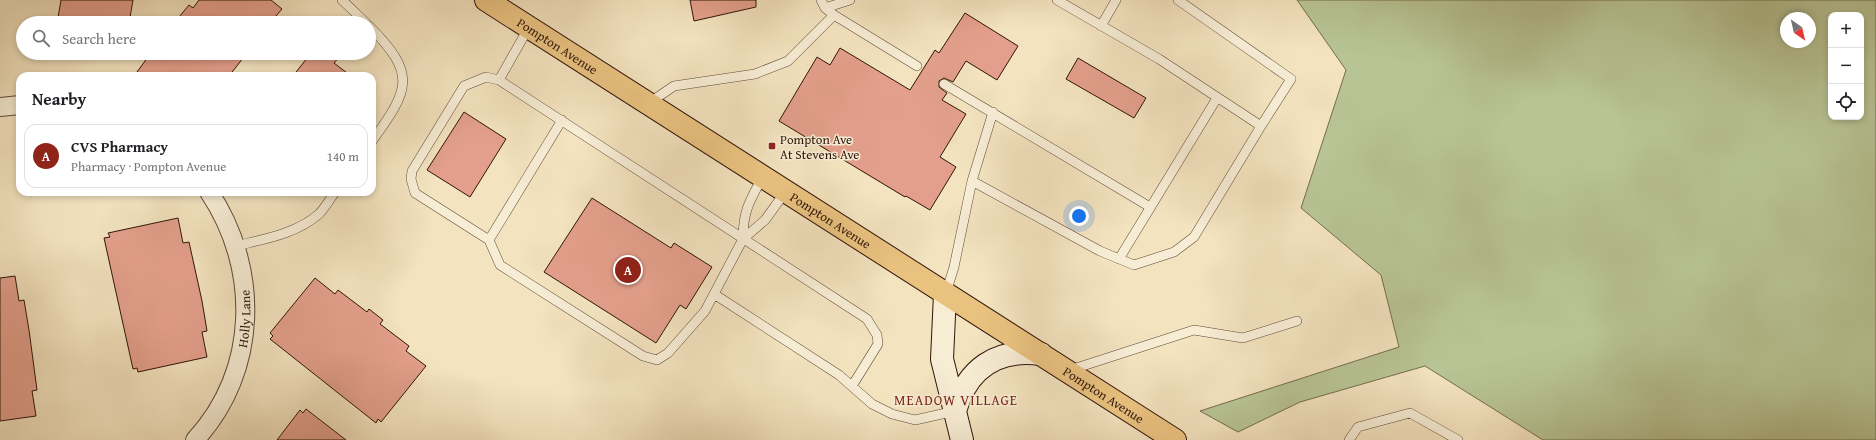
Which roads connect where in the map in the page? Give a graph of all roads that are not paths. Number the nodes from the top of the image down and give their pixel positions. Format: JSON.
{"nodes":[{"id":1,"x":342,"y":0,"type":"edge"},
{"id":2,"x":486,"y":0,"type":"edge"},
{"id":3,"x":850,"y":0,"type":"edge"},
{"id":4,"x":1057,"y":0,"type":"edge"},
{"id":5,"x":1116,"y":0,"type":"edge"},
{"id":6,"x":1178,"y":0,"type":"edge"},
{"id":7,"x":823,"y":4,"type":"edge"},
{"id":8,"x":834,"y":15,"type":"junction"},
{"id":9,"x":359,"y":16,"type":"edge"},
{"id":10,"x":1101,"y":26,"type":"junction"},
{"id":11,"x":529,"y":27,"type":"junction"},
{"id":12,"x":376,"y":34,"type":"edge"},
{"id":13,"x":917,"y":66,"type":"dead end"},
{"id":14,"x":499,"y":80,"type":"junction"},
{"id":15,"x":944,"y":84,"type":"dead end"},
{"id":16,"x":1217,"y":98,"type":"junction"},
{"id":17,"x":648,"y":103,"type":"junction"},
{"id":18,"x":16,"y":105,"type":"edge"},
{"id":19,"x":0,"y":107,"type":"edge"},
{"id":20,"x":993,"y":112,"type":"junction"},
{"id":21,"x":562,"y":120,"type":"junction"},
{"id":22,"x":1261,"y":126,"type":"junction"},
{"id":23,"x":376,"y":136,"type":"edge"},
{"id":24,"x":763,"y":176,"type":"junction"},
{"id":25,"x":972,"y":181,"type":"junction"},
{"id":26,"x":786,"y":191,"type":"junction"},
{"id":27,"x":211,"y":196,"type":"edge"},
{"id":28,"x":332,"y":196,"type":"edge"},
{"id":29,"x":1150,"y":207,"type":"junction"},
{"id":30,"x":743,"y":239,"type":"junction"},
{"id":31,"x":489,"y":240,"type":"junction"},
{"id":32,"x":236,"y":246,"type":"junction"},
{"id":33,"x":1118,"y":259,"type":"junction"},
{"id":34,"x":714,"y":294,"type":"junction"},
{"id":35,"x":946,"y":294,"type":"junction"},
{"id":36,"x":1297,"y":321,"type":"dead end"},
{"id":37,"x":1040,"y":354,"type":"junction"},
{"id":38,"x":1066,"y":371,"type":"junction"},
{"id":39,"x":852,"y":386,"type":"junction"},
{"id":40,"x":955,"y":411,"type":"junction"},
{"id":41,"x":1445,"y":437,"type":"edge"},
{"id":42,"x":195,"y":440,"type":"edge"},
{"id":43,"x":962,"y":440,"type":"edge"},
{"id":44,"x":1175,"y":440,"type":"edge"},
{"id":45,"x":1349,"y":440,"type":"edge"},
{"id":46,"x":1458,"y":440,"type":"edge"}],
"edges":[{"from":1,"to":9,"type":"lane"},
{"from":2,"to":11,"type":"main road","name":"Pompton Avenue"},
{"from":3,"to":7,"type":"lane"},
{"from":4,"to":10,"type":"lane"},
{"from":5,"to":10,"type":"lane"},
{"from":6,"to":22,"type":"lane"},
{"from":7,"to":8,"type":"lane"},
{"from":8,"to":13,"type":"lane"},
{"from":8,"to":17,"type":"lane"},
{"from":10,"to":16,"type":"lane"},
{"from":11,"to":14,"type":"lane"},
{"from":11,"to":17,"type":"main road","name":"Pompton Avenue"},
{"from":12,"to":23,"type":"lane"},
{"from":14,"to":21,"type":"lane"},
{"from":14,"to":31,"type":"lane"},
{"from":15,"to":20,"type":"lane"},
{"from":16,"to":22,"type":"lane"},
{"from":16,"to":29,"type":"lane"},
{"from":17,"to":24,"type":"main road","name":"Pompton Avenue"},
{"from":18,"to":19,"type":"street"},
{"from":20,"to":25,"type":"lane"},
{"from":20,"to":29,"type":"lane"},
{"from":21,"to":30,"type":"lane"},
{"from":21,"to":31,"type":"lane"},
{"from":22,"to":33,"type":"lane"},
{"from":24,"to":26,"type":"main road","name":"Pompton Avenue"},
{"from":24,"to":30,"type":"lane"},
{"from":25,"to":33,"type":"lane"},
{"from":25,"to":35,"type":"lane"},
{"from":26,"to":30,"type":"lane"},
{"from":26,"to":35,"type":"main road","name":"Pompton Avenue"},
{"from":27,"to":32,"type":"street","name":"Holly Lane"},
{"from":28,"to":32,"type":"lane"},
{"from":29,"to":33,"type":"lane"},
{"from":30,"to":34,"type":"lane"},
{"from":30,"to":39,"type":"lane"},
{"from":31,"to":34,"type":"lane"},
{"from":32,"to":42,"type":"street","name":"Holly Lane"},
{"from":34,"to":39,"type":"lane"},
{"from":35,"to":37,"type":"main road","name":"Pompton Avenue"},
{"from":35,"to":40,"type":"main road"},
{"from":36,"to":38,"type":"lane"},
{"from":37,"to":38,"type":"main road","name":"Pompton Avenue"},
{"from":37,"to":40,"type":"main road"},
{"from":38,"to":44,"type":"main road","name":"Pompton Avenue"},
{"from":39,"to":40,"type":"lane"},
{"from":40,"to":43,"type":"main road"},
{"from":41,"to":45,"type":"lane"},
{"from":41,"to":46,"type":"lane"}]}
